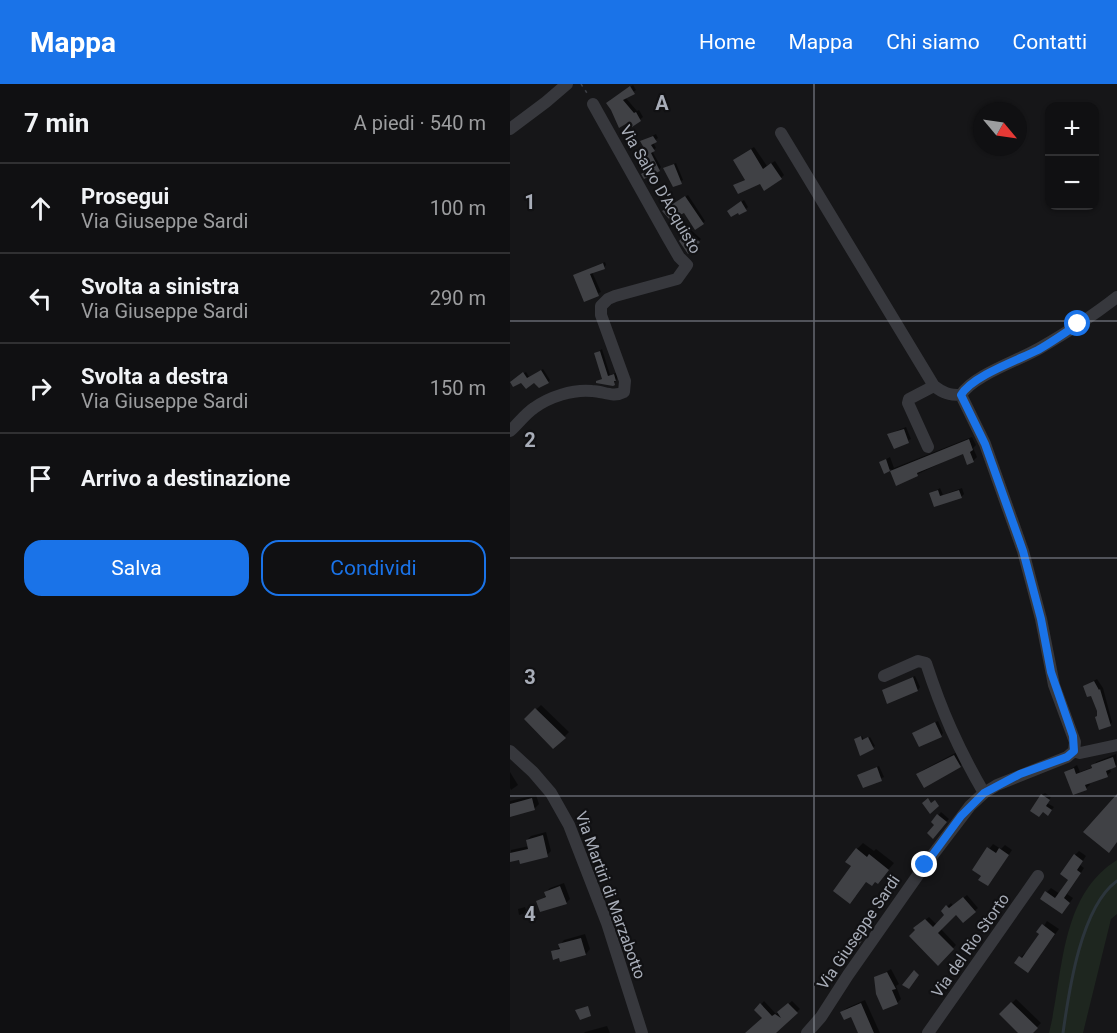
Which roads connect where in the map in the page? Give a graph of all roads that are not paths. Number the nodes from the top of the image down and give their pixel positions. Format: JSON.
{"nodes":[{"id":1,"x":567,"y":84,"type":"edge"},
{"id":2,"x":593,"y":104,"type":"dead end"},
{"id":3,"x":510,"y":129,"type":"edge"},
{"id":4,"x":781,"y":133,"type":"dead end"},
{"id":5,"x":1117,"y":297,"type":"edge"},
{"id":6,"x":934,"y":386,"type":"junction"},
{"id":7,"x":961,"y":395,"type":"junction"},
{"id":8,"x":510,"y":431,"type":"edge"},
{"id":9,"x":928,"y":447,"type":"dead end"},
{"id":10,"x":884,"y":676,"type":"dead end"},
{"id":11,"x":1117,"y":745,"type":"edge"},
{"id":12,"x":510,"y":751,"type":"edge"},
{"id":13,"x":1074,"y":751,"type":"junction"},
{"id":14,"x":984,"y":793,"type":"junction"},
{"id":15,"x":1038,"y":876,"type":"dead end"},
{"id":16,"x":820,"y":1017,"type":"junction"},
{"id":17,"x":642,"y":1033,"type":"edge"},
{"id":18,"x":807,"y":1033,"type":"edge"},
{"id":19,"x":824,"y":1033,"type":"edge"},
{"id":20,"x":928,"y":1033,"type":"edge"}],
"edges":[{"from":1,"to":3,"type":"street"},
{"from":2,"to":8,"type":"street","name":"Via Salvo D'Acquisto"},
{"from":4,"to":6,"type":"street"},
{"from":5,"to":7,"type":"street"},
{"from":6,"to":7,"type":"street"},
{"from":6,"to":9,"type":"street"},
{"from":7,"to":13,"type":"street"},
{"from":10,"to":14,"type":"street"},
{"from":11,"to":13,"type":"street"},
{"from":12,"to":17,"type":"street","name":"Via Martiri di Marzabotto"},
{"from":13,"to":14,"type":"street","name":"Via Giuseppe Sardi"},
{"from":14,"to":16,"type":"street","name":"Via Giuseppe Sardi"},
{"from":15,"to":20,"type":"street","name":"Via del Rio Storto"},
{"from":16,"to":18,"type":"street","name":"Via Giuseppe Sardi"},
{"from":16,"to":19,"type":"street"}]}
